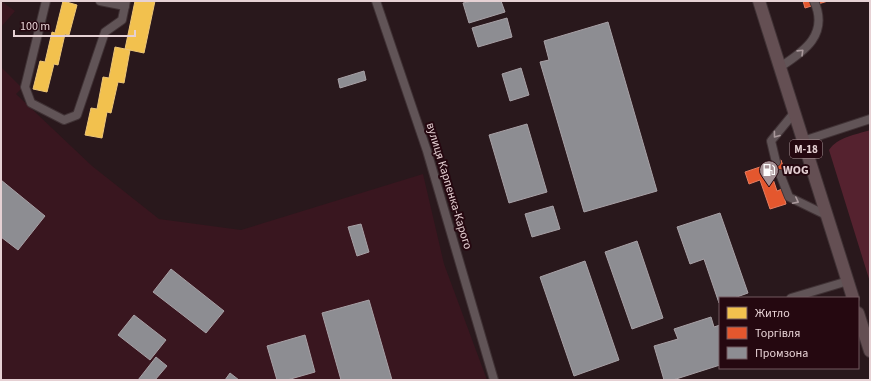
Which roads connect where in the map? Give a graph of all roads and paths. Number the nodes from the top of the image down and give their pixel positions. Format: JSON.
{"nodes":[{"id":1,"x":46,"y":1,"type":"edge"},
{"id":2,"x":100,"y":1,"type":"edge"},
{"id":3,"x":376,"y":1,"type":"edge"},
{"id":4,"x":759,"y":1,"type":"edge"},
{"id":5,"x":814,"y":1,"type":"edge"},
{"id":6,"x":125,"y":4,"type":"edge"},
{"id":7,"x":780,"y":68,"type":"junction"},
{"id":8,"x":794,"y":113,"type":"junction"},
{"id":9,"x":870,"y":120,"type":"edge"},
{"id":10,"x":803,"y":141,"type":"junction"},
{"id":11,"x":776,"y":162,"type":"dead end"},
{"id":12,"x":780,"y":174,"type":"dead end"},
{"id":13,"x":826,"y":215,"type":"junction"},
{"id":14,"x":848,"y":281,"type":"junction"},
{"id":15,"x":794,"y":297,"type":"edge"},
{"id":16,"x":853,"y":297,"type":"edge"},
{"id":17,"x":859,"y":316,"type":"edge"},
{"id":18,"x":870,"y":350,"type":"edge"},
{"id":19,"x":494,"y":380,"type":"edge"}],
"edges":[{"from":1,"to":6,"type":"street"},
{"from":2,"to":6,"type":"street"},
{"from":3,"to":19,"type":"street","name":"вулиця Карпенка-Карого"},
{"from":4,"to":7,"type":"highway","number":"М-18"},
{"from":7,"to":5,"type":"street","one_way":true},
{"from":7,"to":8,"type":"highway","number":"М-18"},
{"from":8,"to":10,"type":"highway","number":"М-18"},
{"from":8,"to":11,"type":"street","one_way":true},
{"from":9,"to":10,"type":"street"},
{"from":10,"to":13,"type":"highway","number":"М-18"},
{"from":12,"to":13,"type":"street","one_way":true},
{"from":13,"to":14,"type":"highway","number":"М-18"},
{"from":14,"to":15,"type":"street"},
{"from":14,"to":16,"type":"highway","number":"М-18"},
{"from":17,"to":18,"type":"highway"}]}
